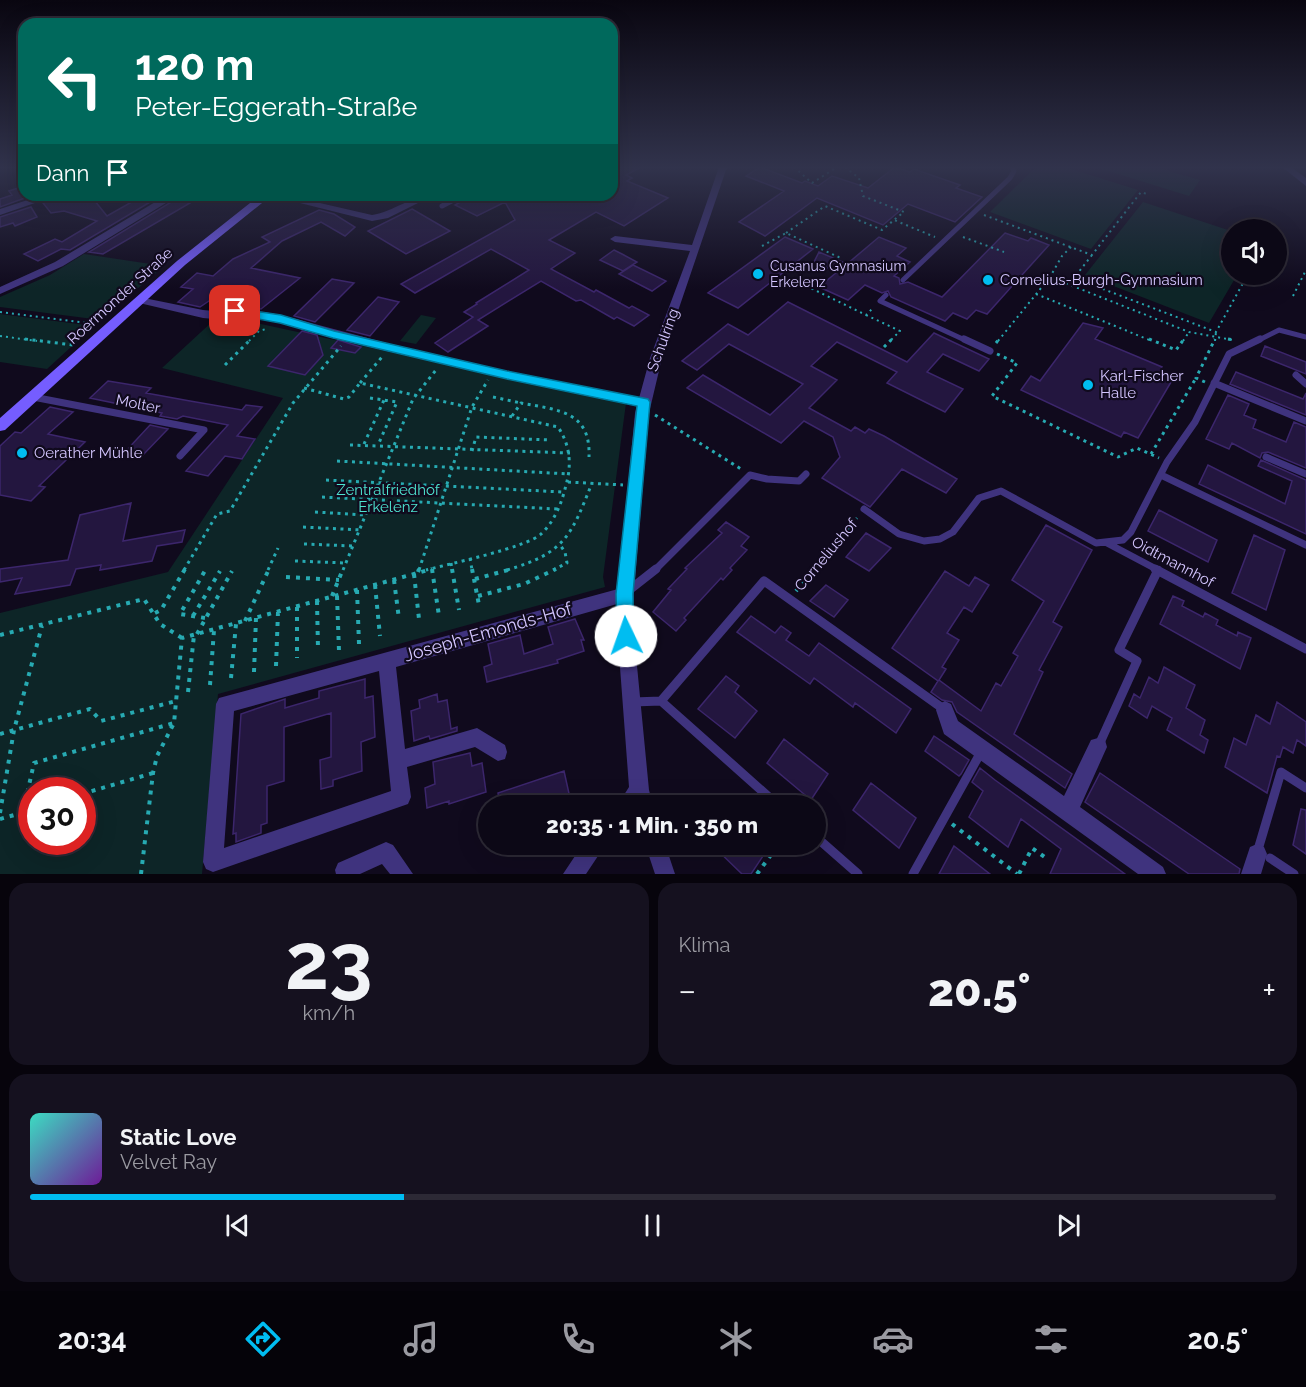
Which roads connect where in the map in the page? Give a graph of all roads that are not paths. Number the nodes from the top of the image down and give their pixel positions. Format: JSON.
{"nodes":[{"id":1,"x":153,"y":208,"type":"edge"},
{"id":2,"x":250,"y":208,"type":"edge"},
{"id":3,"x":328,"y":208,"type":"edge"},
{"id":4,"x":402,"y":208,"type":"edge"},
{"id":5,"x":709,"y":208,"type":"edge"},
{"id":6,"x":978,"y":208,"type":"edge"},
{"id":7,"x":615,"y":239,"type":"dead end"},
{"id":8,"x":695,"y":249,"type":"junction"},
{"id":9,"x":903,"y":280,"type":"dead end"},
{"id":10,"x":0,"y":291,"type":"edge"},
{"id":11,"x":886,"y":295,"type":"dead end"},
{"id":12,"x":139,"y":300,"type":"junction"},
{"id":13,"x":1306,"y":337,"type":"edge"},
{"id":14,"x":990,"y":351,"type":"road end"},
{"id":15,"x":386,"y":352,"type":"joint"},
{"id":16,"x":1296,"y":375,"type":"dead end"},
{"id":17,"x":1213,"y":384,"type":"junction"},
{"id":18,"x":1306,"y":384,"type":"edge"},
{"id":19,"x":33,"y":397,"type":"junction"},
{"id":20,"x":643,"y":408,"type":"junction"},
{"id":21,"x":1306,"y":421,"type":"edge"},
{"id":22,"x":0,"y":426,"type":"edge"},
{"id":23,"x":180,"y":456,"type":"dead end"},
{"id":24,"x":1266,"y":457,"type":"dead end"},
{"id":25,"x":806,"y":474,"type":"dead end"},
{"id":26,"x":1306,"y":474,"type":"edge"},
{"id":27,"x":1161,"y":475,"type":"junction"},
{"id":28,"x":864,"y":509,"type":"road end"},
{"id":29,"x":1107,"y":543,"type":"junction"},
{"id":30,"x":1306,"y":545,"type":"edge"},
{"id":31,"x":1158,"y":570,"type":"junction"},
{"id":32,"x":624,"y":594,"type":"junction"},
{"id":33,"x":1306,"y":649,"type":"edge"},
{"id":34,"x":387,"y":661,"type":"junction"},
{"id":35,"x":661,"y":701,"type":"junction"},
{"id":36,"x":632,"y":703,"type":"junction"},
{"id":37,"x":945,"y":710,"type":"joint"},
{"id":38,"x":1098,"y":747,"type":"joint"},
{"id":39,"x":983,"y":750,"type":"junction"},
{"id":40,"x":498,"y":752,"type":"dead end"},
{"id":41,"x":398,"y":761,"type":"junction"},
{"id":42,"x":1306,"y":788,"type":"edge"},
{"id":43,"x":636,"y":795,"type":"edge"},
{"id":44,"x":767,"y":795,"type":"edge"},
{"id":45,"x":1068,"y":810,"type":"junction"},
{"id":46,"x":826,"y":846,"type":"edge"},
{"id":47,"x":588,"y":855,"type":"edge"},
{"id":48,"x":659,"y":855,"type":"edge"},
{"id":49,"x":1259,"y":862,"type":"edge"},
{"id":50,"x":345,"y":870,"type":"dead end"},
{"id":51,"x":403,"y":874,"type":"edge"},
{"id":52,"x":573,"y":874,"type":"edge"},
{"id":53,"x":665,"y":874,"type":"edge"},
{"id":54,"x":858,"y":874,"type":"edge"},
{"id":55,"x":913,"y":874,"type":"edge"},
{"id":56,"x":1156,"y":874,"type":"edge"},
{"id":57,"x":1294,"y":874,"type":"edge"}],
"edges":[{"from":1,"to":10,"type":"street"},
{"from":2,"to":12,"type":"main road","name":"Roermonder Straße"},
{"from":3,"to":4,"type":"street"},
{"from":5,"to":8,"type":"street","name":"Schulring"},
{"from":6,"to":9,"type":"lane"},
{"from":7,"to":8,"type":"street"},
{"from":8,"to":20,"type":"street","name":"Schulring"},
{"from":11,"to":14,"type":"lane"},
{"from":12,"to":15,"type":"street"},
{"from":12,"to":19,"type":"main road","name":"Roermonder Straße"},
{"from":13,"to":17,"type":"lane","name":"Oidtmannhof"},
{"from":15,"to":20,"type":"lane"},
{"from":16,"to":18,"type":"lane"},
{"from":17,"to":21,"type":"lane"},
{"from":17,"to":27,"type":"lane","name":"Oidtmannhof"},
{"from":19,"to":22,"type":"main road","name":"Roermonder Straße"},
{"from":19,"to":23,"type":"lane","name":"Molter"},
{"from":20,"to":32,"type":"street","name":"Schulring"},
{"from":24,"to":26,"type":"lane"},
{"from":25,"to":32,"type":"lane"},
{"from":27,"to":29,"type":"lane","name":"Oidtmannhof"},
{"from":27,"to":30,"type":"lane"},
{"from":28,"to":29,"type":"lane","name":"Corneliushof"},
{"from":29,"to":31,"type":"lane","name":"Oidtmannhof"},
{"from":31,"to":33,"type":"lane","name":"Oidtmannhof"},
{"from":31,"to":38,"type":"lane"},
{"from":32,"to":34,"type":"street","name":"Joseph-Emonds-Hof"},
{"from":32,"to":36,"type":"street","name":"Schulring"},
{"from":34,"to":41,"type":"street","name":"Joseph-Emonds-Hof"},
{"from":34,"to":41,"type":"street","name":"Joseph-Emonds-Hof"},
{"from":35,"to":36,"type":"lane"},
{"from":35,"to":37,"type":"lane","name":"Corneliushof"},
{"from":35,"to":44,"type":"lane"},
{"from":36,"to":43,"type":"street","name":"Schulring"},
{"from":37,"to":39,"type":"street","name":"Corneliushof"},
{"from":38,"to":45,"type":"street"},
{"from":39,"to":45,"type":"street","name":"Corneliushof"},
{"from":39,"to":55,"type":"lane"},
{"from":40,"to":41,"type":"street"},
{"from":42,"to":49,"type":"lane"},
{"from":45,"to":56,"type":"street","name":"Corneliushof"},
{"from":46,"to":54,"type":"lane"},
{"from":47,"to":52,"type":"street"},
{"from":48,"to":53,"type":"street"},
{"from":49,"to":57,"type":"lane"},
{"from":50,"to":51,"type":"street"}]}
